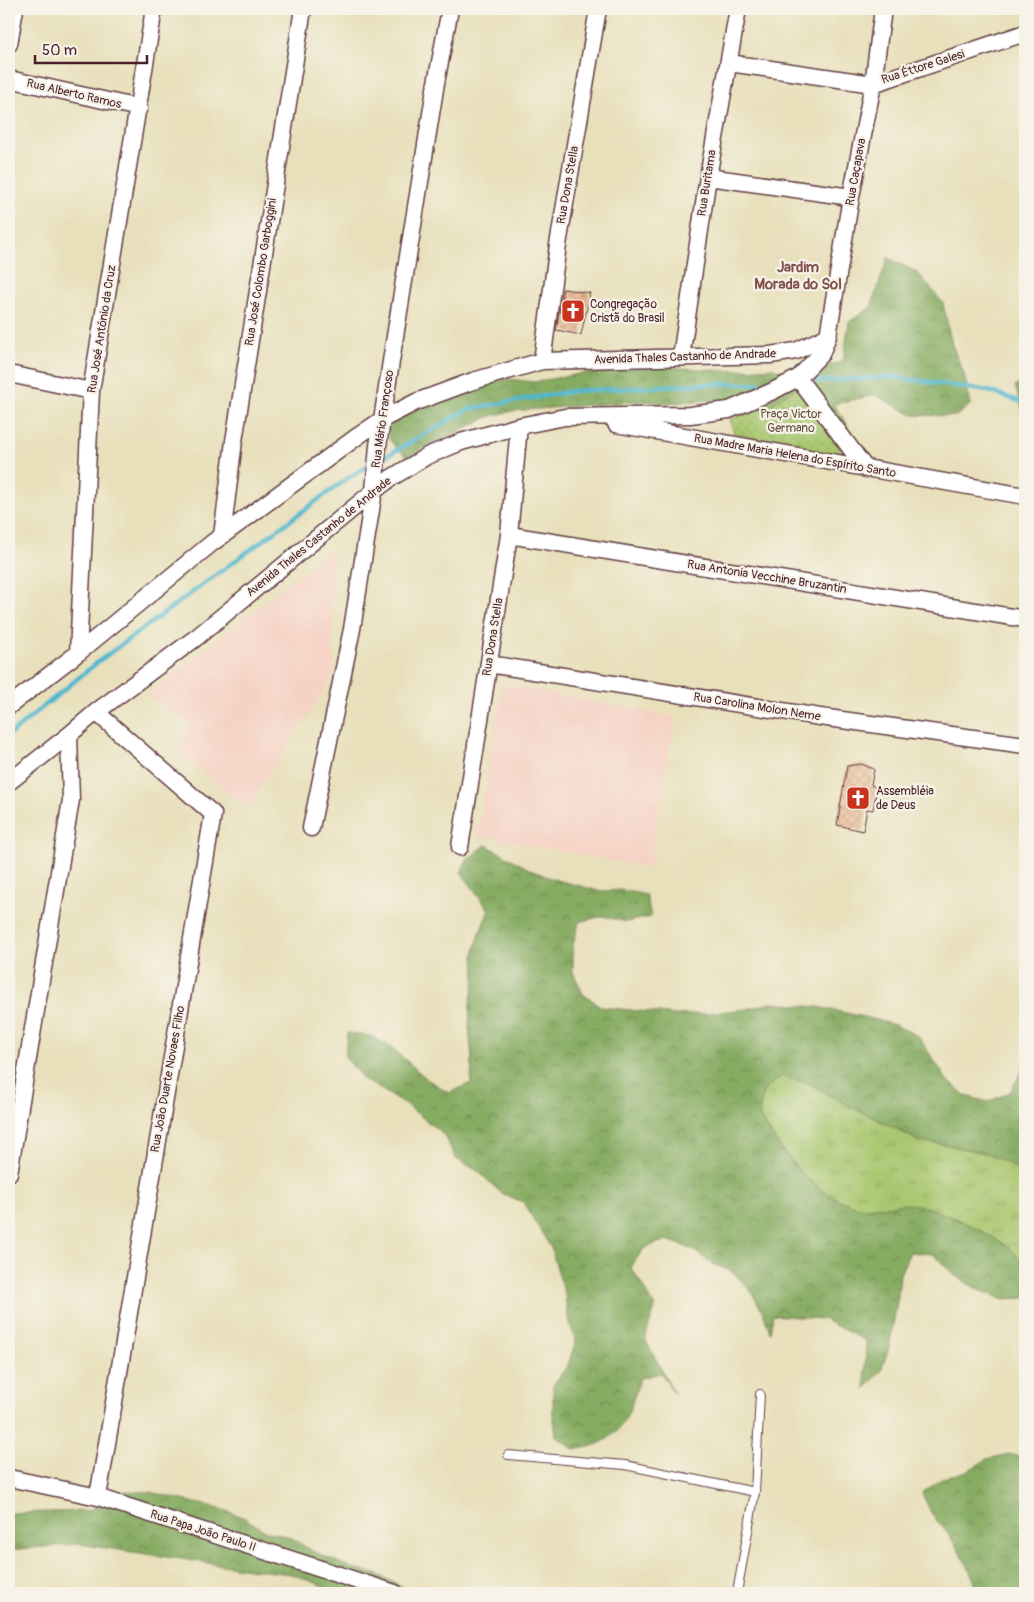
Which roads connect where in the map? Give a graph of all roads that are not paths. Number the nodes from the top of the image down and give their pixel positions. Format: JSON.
{"nodes":[{"id":1,"x":15,"y":9,"type":"edge"},
{"id":2,"x":154,"y":9,"type":"edge"},
{"id":3,"x":303,"y":9,"type":"edge"},
{"id":4,"x":450,"y":9,"type":"edge"},
{"id":5,"x":598,"y":9,"type":"edge"},
{"id":6,"x":738,"y":9,"type":"edge"},
{"id":7,"x":883,"y":9,"type":"edge"},
{"id":8,"x":1025,"y":33,"type":"edge"},
{"id":9,"x":9,"y":44,"type":"edge"},
{"id":10,"x":729,"y":64,"type":"junction"},
{"id":11,"x":9,"y":79,"type":"edge"},
{"id":12,"x":873,"y":84,"type":"junction"},
{"id":13,"x":139,"y":108,"type":"junction"},
{"id":14,"x":708,"y":177,"type":"junction"},
{"id":15,"x":851,"y":197,"type":"junction"},
{"id":16,"x":828,"y":336,"type":"junction"},
{"id":17,"x":681,"y":357,"type":"junction"},
{"id":18,"x":542,"y":362,"type":"junction"},
{"id":19,"x":9,"y":374,"type":"edge"},
{"id":20,"x":798,"y":378,"type":"junction"},
{"id":21,"x":91,"y":391,"type":"junction"},
{"id":22,"x":565,"y":417,"type":"junction"},
{"id":23,"x":383,"y":419,"type":"junction"},
{"id":24,"x":520,"y":426,"type":"junction"},
{"id":25,"x":866,"y":468,"type":"junction"},
{"id":26,"x":374,"y":490,"type":"junction"},
{"id":27,"x":1025,"y":496,"type":"edge"},
{"id":28,"x":509,"y":534,"type":"junction"},
{"id":29,"x":222,"y":536,"type":"junction"},
{"id":30,"x":1025,"y":619,"type":"edge"},
{"id":31,"x":78,"y":653,"type":"junction"},
{"id":32,"x":489,"y":664,"type":"junction"},
{"id":33,"x":9,"y":706,"type":"edge"},
{"id":34,"x":96,"y":712,"type":"junction"},
{"id":35,"x":69,"y":735,"type":"junction"},
{"id":36,"x":1025,"y":745,"type":"edge"},
{"id":37,"x":9,"y":782,"type":"edge"},
{"id":38,"x":311,"y":828,"type":"dead end"},
{"id":39,"x":460,"y":847,"type":"dead end"},
{"id":40,"x":9,"y":1173,"type":"edge"},
{"id":41,"x":760,"y":1394,"type":"dead end"},
{"id":42,"x":508,"y":1455,"type":"dead end"},
{"id":43,"x":9,"y":1478,"type":"edge"},
{"id":44,"x":755,"y":1492,"type":"junction"},
{"id":45,"x":98,"y":1497,"type":"junction"},
{"id":46,"x":395,"y":1593,"type":"edge"},
{"id":47,"x":737,"y":1593,"type":"edge"}],
"edges":[{"from":1,"to":9,"type":"street"},
{"from":2,"to":13,"type":"street","name":"Rua José Antônio da Cruz"},
{"from":3,"to":29,"type":"street","name":"Rua José Colombo Garboggini"},
{"from":4,"to":23,"type":"street","name":"Rua Mário Françoso"},
{"from":5,"to":18,"type":"street","name":"Rua Dona Stella"},
{"from":6,"to":10,"type":"street","name":"Rua Buritama"},
{"from":7,"to":12,"type":"street","name":"Rua Caçapava"},
{"from":8,"to":12,"type":"street","name":"Rua Éttore Galesi"},
{"from":10,"to":12,"type":"street","name":"Rua Éttore Galesi"},
{"from":10,"to":14,"type":"street","name":"Rua Buritama"},
{"from":11,"to":13,"type":"street","name":"Rua Alberto Ramos"},
{"from":12,"to":15,"type":"street","name":"Rua Caçapava"},
{"from":13,"to":21,"type":"street","name":"Rua José Antônio da Cruz"},
{"from":14,"to":15,"type":"street"},
{"from":14,"to":17,"type":"street","name":"Rua Buritama"},
{"from":15,"to":16,"type":"street","name":"Rua Caçapava"},
{"from":16,"to":17,"type":"street","name":"Avenida Thales Castanho de Andrade"},
{"from":16,"to":20,"type":"street","name":"Avenida Thales Castanho de Andrade"},
{"from":17,"to":18,"type":"street","name":"Avenida Thales Castanho de Andrade"},
{"from":18,"to":23,"type":"street","name":"Avenida Thales Castanho de Andrade"},
{"from":19,"to":21,"type":"street"},
{"from":20,"to":22,"type":"street","name":"Avenida Thales Castanho de Andrade"},
{"from":20,"to":25,"type":"street"},
{"from":21,"to":31,"type":"street","name":"Rua José Antônio da Cruz"},
{"from":22,"to":24,"type":"street","name":"Avenida Thales Castanho de Andrade"},
{"from":22,"to":25,"type":"street","name":"Rua Madre Maria Helena do Espírito Santo"},
{"from":23,"to":26,"type":"street","name":"Rua Mário Françoso"},
{"from":23,"to":29,"type":"street","name":"Avenida Thales Castanho de Andrade"},
{"from":24,"to":26,"type":"street","name":"Avenida Thales Castanho de Andrade"},
{"from":24,"to":28,"type":"street","name":"Rua Dona Stella"},
{"from":25,"to":27,"type":"street","name":"Rua Madre Maria Helena do Espírito Santo"},
{"from":26,"to":34,"type":"street","name":"Avenida Thales Castanho de Andrade"},
{"from":26,"to":38,"type":"street","name":"Rua Mário Françoso"},
{"from":28,"to":30,"type":"street","name":"Rua Antonia Vecchine Bruzantin"},
{"from":28,"to":32,"type":"street","name":"Rua Dona Stella"},
{"from":29,"to":31,"type":"street","name":"Avenida Thales Castanho de Andrade"},
{"from":31,"to":33,"type":"street","name":"Avenida Thales Castanho de Andrade"},
{"from":32,"to":36,"type":"street","name":"Rua Carolina Molon Neme"},
{"from":32,"to":39,"type":"street","name":"Rua Dona Stella"},
{"from":34,"to":35,"type":"street","name":"Avenida Thales Castanho de Andrade"},
{"from":34,"to":45,"type":"street","name":"Rua João Duarte Novaes Filho"},
{"from":35,"to":37,"type":"street","name":"Avenida Thales Castanho de Andrade"},
{"from":35,"to":40,"type":"street"},
{"from":41,"to":44,"type":"lane"},
{"from":42,"to":44,"type":"lane"},
{"from":43,"to":45,"type":"street","name":"Rua Papa João Paulo II"},
{"from":44,"to":47,"type":"lane"},
{"from":45,"to":46,"type":"street","name":"Rua Papa João Paulo II"}]}
